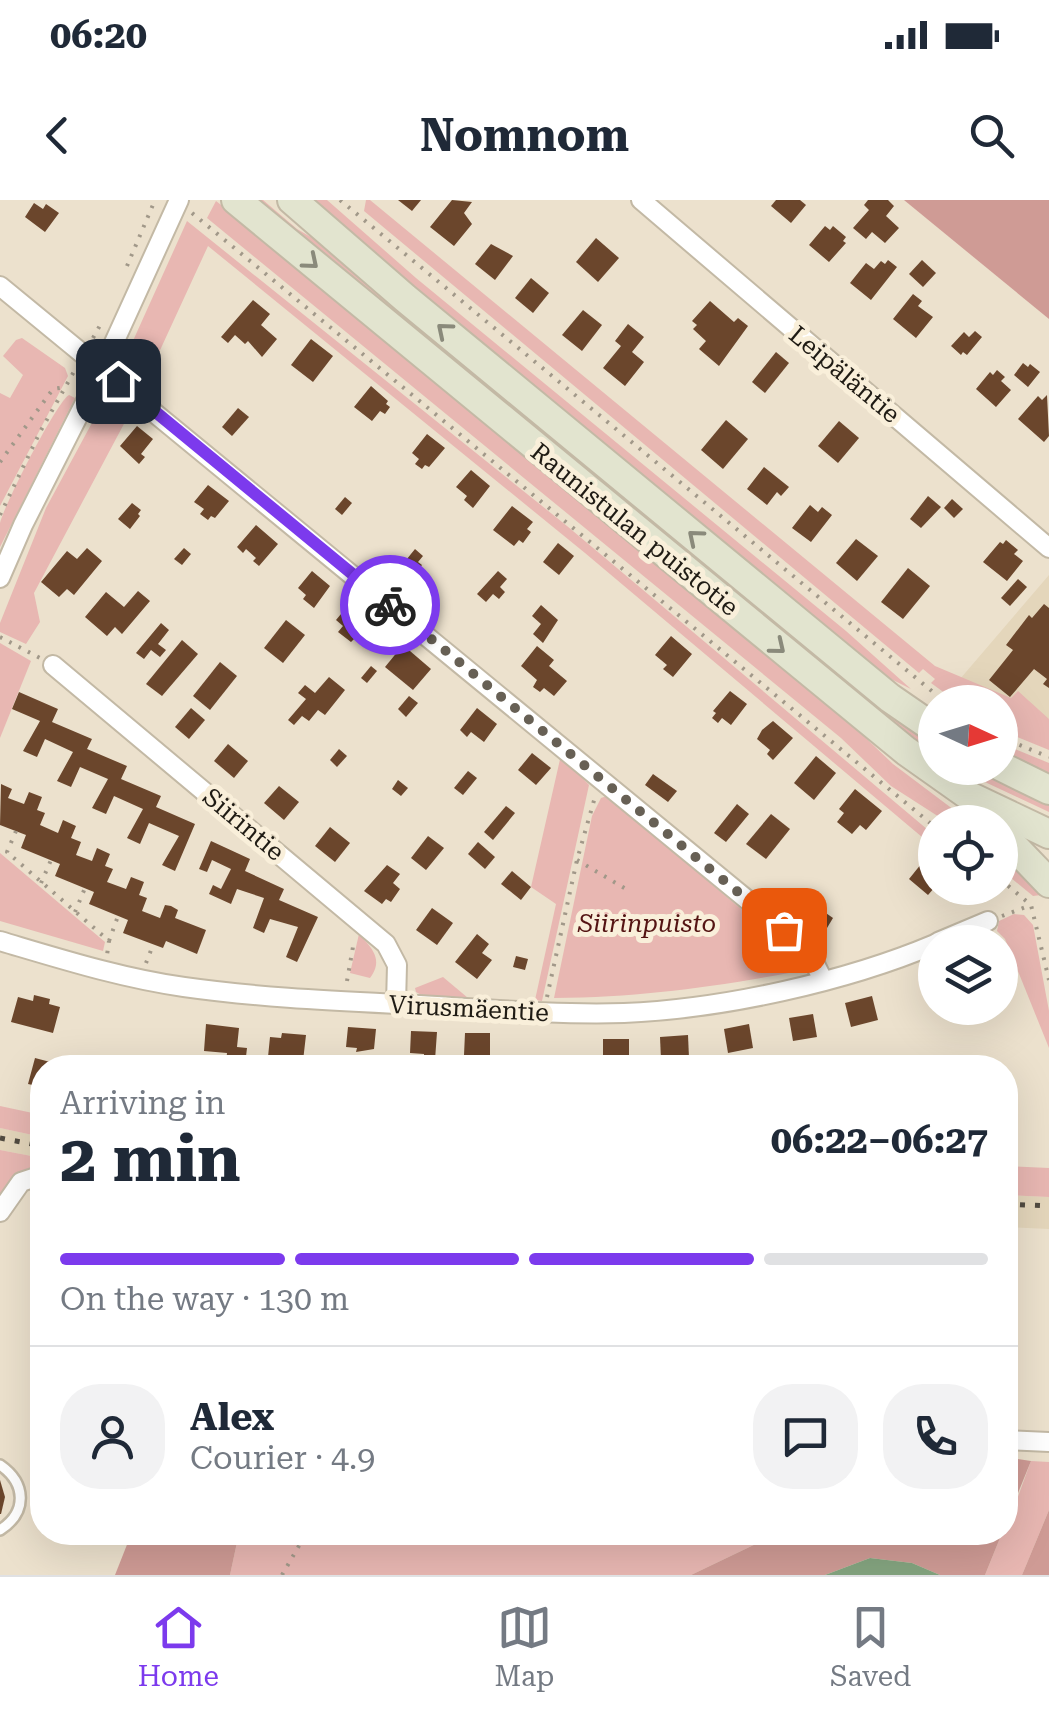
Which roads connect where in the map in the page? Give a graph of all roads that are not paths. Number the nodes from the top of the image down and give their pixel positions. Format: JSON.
{"nodes":[{"id":1,"x":236,"y":200,"type":"edge"},
{"id":2,"x":292,"y":200,"type":"edge"},
{"id":3,"x":641,"y":200,"type":"edge"},
{"id":4,"x":179,"y":201,"type":"edge"},
{"id":5,"x":0,"y":286,"type":"edge"},
{"id":6,"x":102,"y":368,"type":"junction"},
{"id":7,"x":1049,"y":548,"type":"edge"},
{"id":8,"x":0,"y":578,"type":"edge"},
{"id":9,"x":54,"y":665,"type":"road end"},
{"id":10,"x":918,"y":717,"type":"edge"},
{"id":11,"x":1018,"y":775,"type":"edge"},
{"id":12,"x":1049,"y":790,"type":"edge"},
{"id":13,"x":971,"y":797,"type":"junction"},
{"id":14,"x":978,"y":805,"type":"edge"},
{"id":15,"x":1049,"y":834,"type":"edge"},
{"id":16,"x":1018,"y":851,"type":"edge"},
{"id":17,"x":1049,"y":883,"type":"edge"},
{"id":18,"x":988,"y":921,"type":"road end"},
{"id":19,"x":979,"y":925,"type":"edge"},
{"id":20,"x":0,"y":941,"type":"edge"},
{"id":21,"x":918,"y":949,"type":"edge"},
{"id":22,"x":823,"y":980,"type":"junction"},
{"id":23,"x":396,"y":1004,"type":"junction"},
{"id":24,"x":30,"y":1179,"type":"edge"},
{"id":25,"x":0,"y":1212,"type":"edge"},
{"id":26,"x":1018,"y":1441,"type":"edge"},
{"id":27,"x":1049,"y":1442,"type":"edge"},
{"id":28,"x":0,"y":1465,"type":"edge"},
{"id":29,"x":0,"y":1530,"type":"edge"}],
"edges":[{"from":1,"to":13,"type":"main road","name":"Raunistulan puistotie","one_way":true},
{"from":10,"to":2,"type":"main road","name":"Raunistulan puistotie","one_way":true},
{"from":3,"to":7,"type":"street","name":"Leipäläntie"},
{"from":4,"to":6,"type":"street"},
{"from":5,"to":6,"type":"street"},
{"from":6,"to":8,"type":"street"},
{"from":6,"to":22,"type":"street"},
{"from":9,"to":23,"type":"street","name":"Siirintie"},
{"from":11,"to":12,"type":"main road"},
{"from":13,"to":14,"type":"main road"},
{"from":13,"to":15,"type":"main road","name":"Raunistulan puistotie"},
{"from":16,"to":17,"type":"main road"},
{"from":18,"to":19,"type":"street","name":"Virusmäentie"},
{"from":20,"to":23,"type":"street","name":"Virusmäentie"},
{"from":21,"to":22,"type":"street","name":"Virusmäentie"},
{"from":22,"to":23,"type":"street","name":"Virusmäentie"},
{"from":24,"to":25,"type":"street"},
{"from":26,"to":27,"type":"street"},
{"from":28,"to":29,"type":"lane"}]}
